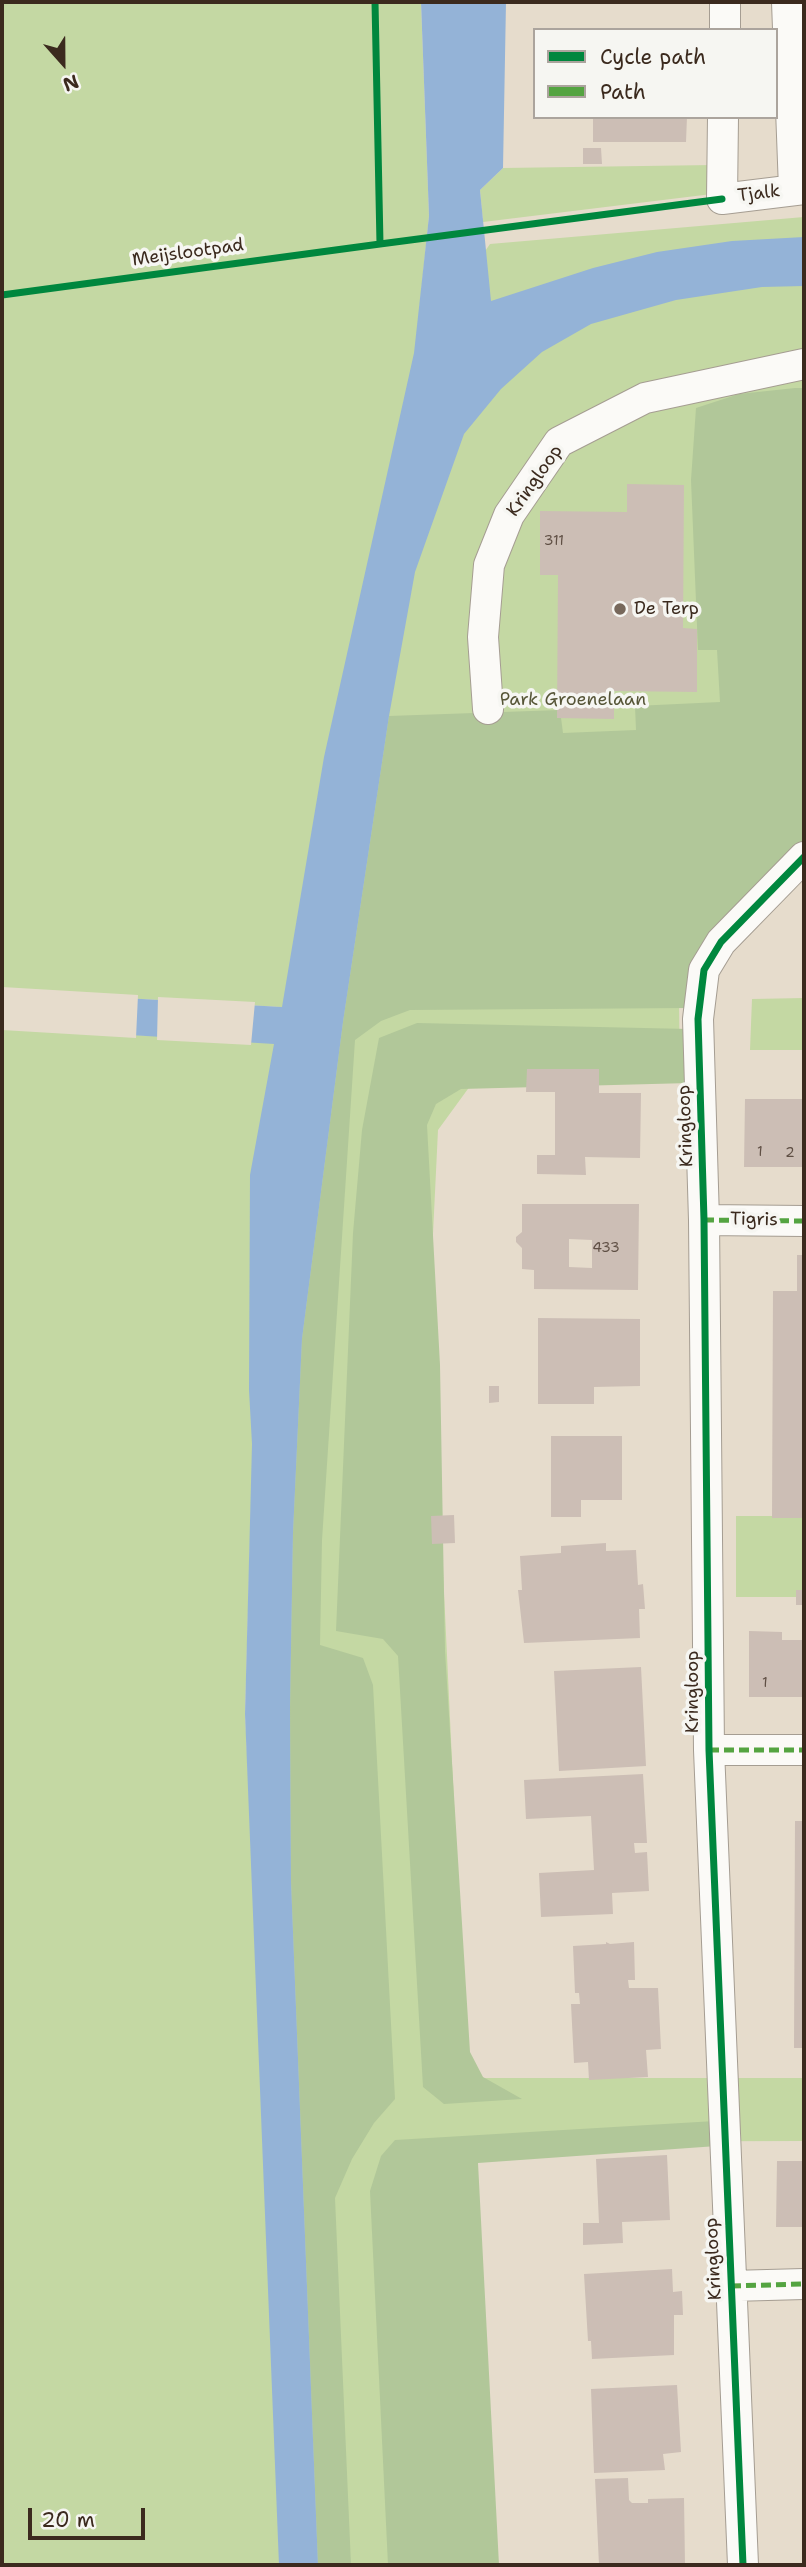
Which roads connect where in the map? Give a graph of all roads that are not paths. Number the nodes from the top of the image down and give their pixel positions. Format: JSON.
{"nodes":[{"id":1,"x":725,"y":2,"type":"edge"},
{"id":2,"x":787,"y":2,"type":"edge"},
{"id":3,"x":725,"y":28,"type":"edge"},
{"id":4,"x":723,"y":119,"type":"edge"},
{"id":5,"x":799,"y":189,"type":"edge"},
{"id":6,"x":804,"y":364,"type":"edge"},
{"id":7,"x":488,"y":699,"type":"dead end"},
{"id":8,"x":804,"y":857,"type":"edge"},
{"id":9,"x":705,"y":1220,"type":"junction"},
{"id":10,"x":804,"y":1221,"type":"edge"},
{"id":11,"x":709,"y":1750,"type":"junction"},
{"id":12,"x":804,"y":1750,"type":"edge"},
{"id":13,"x":804,"y":2284,"type":"edge"},
{"id":14,"x":731,"y":2286,"type":"junction"},
{"id":15,"x":743,"y":2565,"type":"edge"}],
"edges":[{"from":1,"to":3,"type":"street"},
{"from":2,"to":5,"type":"street","name":"Tjalk"},
{"from":4,"to":5,"type":"street","name":"Tjalk"},
{"from":6,"to":7,"type":"street","name":"Kringloop"},
{"from":8,"to":9,"type":"street","name":"Kringloop"},
{"from":9,"to":10,"type":"street","name":"Tigris"},
{"from":9,"to":11,"type":"street","name":"Kringloop"},
{"from":11,"to":12,"type":"street"},
{"from":11,"to":14,"type":"street","name":"Kringloop"},
{"from":13,"to":14,"type":"street"},
{"from":14,"to":15,"type":"street","name":"Kringloop"}]}
